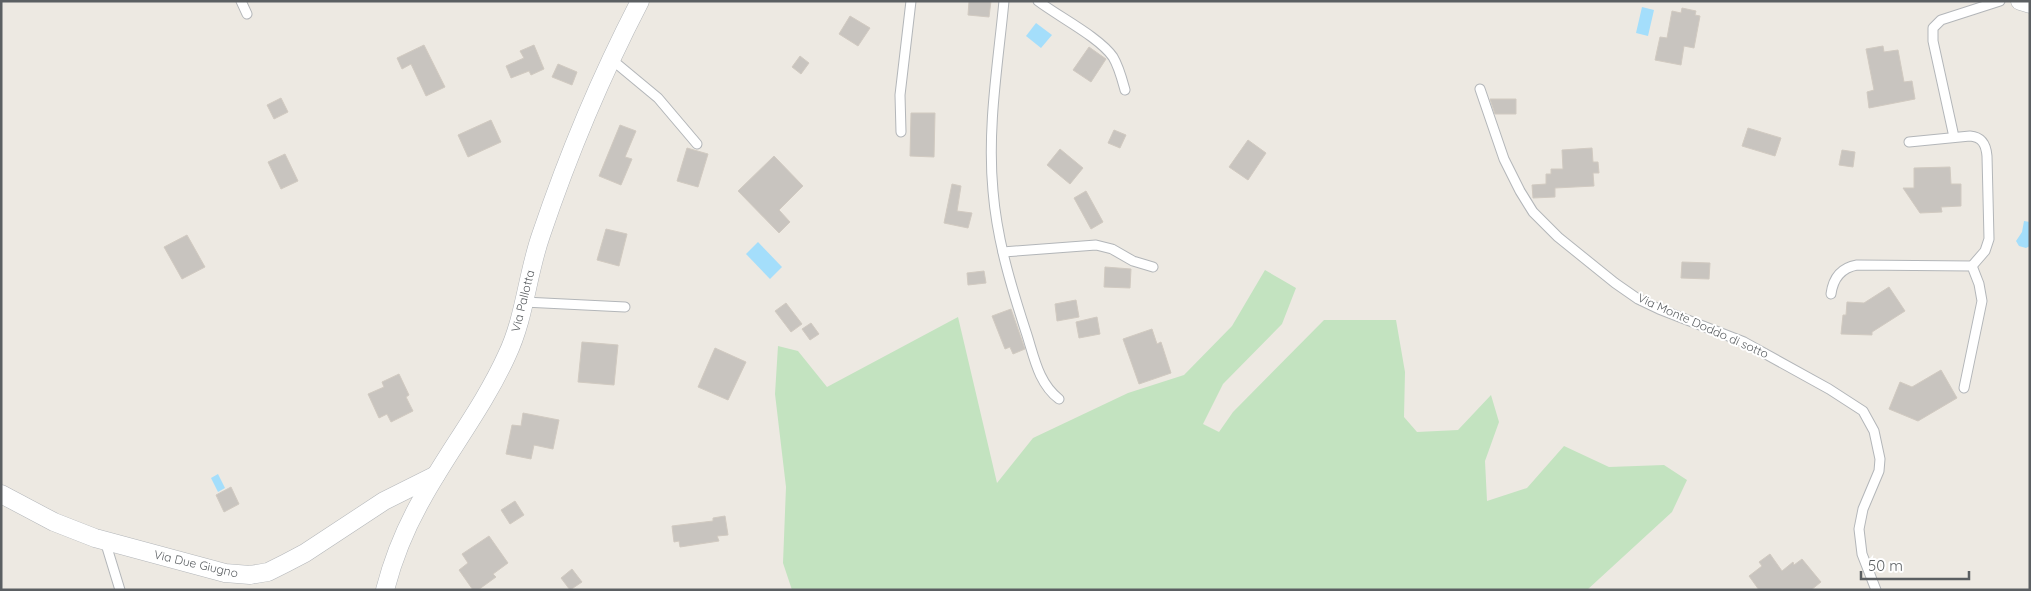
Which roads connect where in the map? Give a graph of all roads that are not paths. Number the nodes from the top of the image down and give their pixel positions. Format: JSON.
{"nodes":[{"id":1,"x":240,"y":1,"type":"edge"},
{"id":2,"x":640,"y":1,"type":"edge"},
{"id":3,"x":911,"y":1,"type":"edge"},
{"id":4,"x":1004,"y":1,"type":"edge"},
{"id":5,"x":1038,"y":1,"type":"edge"},
{"id":6,"x":2000,"y":1,"type":"edge"},
{"id":7,"x":2020,"y":1,"type":"edge"},
{"id":8,"x":2030,"y":4,"type":"edge"},
{"id":9,"x":247,"y":14,"type":"dead end"},
{"id":10,"x":611,"y":59,"type":"junction"},
{"id":11,"x":1480,"y":89,"type":"dead end"},
{"id":12,"x":1125,"y":90,"type":"dead end"},
{"id":13,"x":901,"y":132,"type":"dead end"},
{"id":14,"x":1954,"y":137,"type":"junction"},
{"id":15,"x":1909,"y":142,"type":"dead end"},
{"id":16,"x":697,"y":144,"type":"dead end"},
{"id":17,"x":1002,"y":252,"type":"junction"},
{"id":18,"x":1972,"y":266,"type":"junction"},
{"id":19,"x":1153,"y":267,"type":"dead end"},
{"id":20,"x":1831,"y":294,"type":"dead end"},
{"id":21,"x":524,"y":302,"type":"junction"},
{"id":22,"x":625,"y":307,"type":"dead end"},
{"id":23,"x":1964,"y":388,"type":"dead end"},
{"id":24,"x":1059,"y":398,"type":"dead end"},
{"id":25,"x":436,"y":474,"type":"junction"},
{"id":26,"x":1,"y":494,"type":"edge"},
{"id":27,"x":105,"y":541,"type":"junction"},
{"id":28,"x":120,"y":590,"type":"edge"},
{"id":29,"x":385,"y":590,"type":"edge"},
{"id":30,"x":1876,"y":590,"type":"edge"}],
"edges":[{"from":1,"to":9,"type":"lane"},
{"from":2,"to":10,"type":"street","name":"Via Pallotta"},
{"from":3,"to":13,"type":"lane"},
{"from":4,"to":17,"type":"lane"},
{"from":5,"to":12,"type":"lane"},
{"from":6,"to":14,"type":"lane"},
{"from":7,"to":8,"type":"street"},
{"from":10,"to":16,"type":"lane"},
{"from":10,"to":21,"type":"street","name":"Via Pallotta"},
{"from":11,"to":30,"type":"lane","name":"Via Monte Doddo di sotto"},
{"from":14,"to":15,"type":"lane"},
{"from":14,"to":18,"type":"lane"},
{"from":17,"to":19,"type":"lane"},
{"from":17,"to":24,"type":"lane"},
{"from":18,"to":20,"type":"lane"},
{"from":18,"to":23,"type":"lane"},
{"from":21,"to":22,"type":"lane"},
{"from":21,"to":25,"type":"street","name":"Via Pallotta"},
{"from":25,"to":27,"type":"street","name":"Via Due Giugno"},
{"from":25,"to":29,"type":"street","name":"Via Pallotta"},
{"from":26,"to":27,"type":"street","name":"Via Due Giugno"},
{"from":27,"to":28,"type":"lane"}]}
